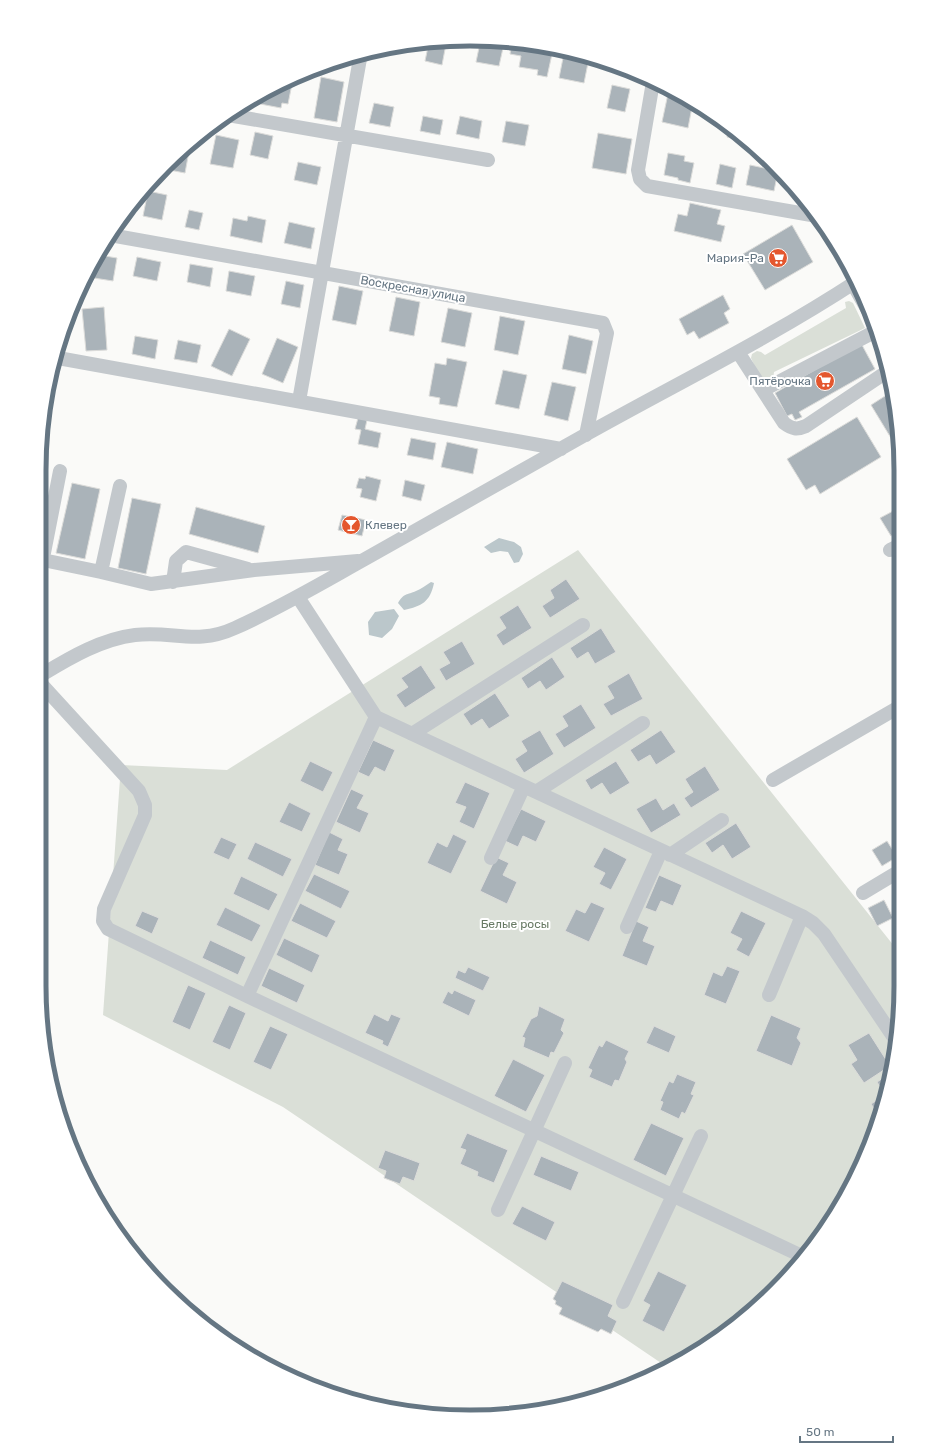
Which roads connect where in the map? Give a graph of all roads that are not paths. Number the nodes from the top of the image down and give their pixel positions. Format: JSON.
{"nodes":[{"id":1,"x":360,"y":60,"type":"edge"},
{"id":2,"x":652,"y":87,"type":"edge"},
{"id":3,"x":235,"y":116,"type":"edge"},
{"id":4,"x":346,"y":136,"type":"junction"},
{"id":5,"x":488,"y":160,"type":"dead end"},
{"id":6,"x":808,"y":214,"type":"edge"},
{"id":7,"x":115,"y":237,"type":"edge"},
{"id":8,"x":322,"y":273,"type":"junction"},
{"id":9,"x":851,"y":284,"type":"edge"},
{"id":10,"x":871,"y":333,"type":"edge"},
{"id":11,"x":738,"y":352,"type":"junction"},
{"id":12,"x":61,"y":358,"type":"edge"},
{"id":13,"x":883,"y":374,"type":"edge"},
{"id":14,"x":763,"y":390,"type":"junction"},
{"id":15,"x":299,"y":401,"type":"junction"},
{"id":16,"x":586,"y":434,"type":"junction"},
{"id":17,"x":561,"y":449,"type":"junction"},
{"id":18,"x":60,"y":471,"type":"dead end"},
{"id":19,"x":120,"y":486,"type":"dead end"},
{"id":20,"x":46,"y":543,"type":"edge"},
{"id":21,"x":46,"y":560,"type":"edge"},
{"id":22,"x":362,"y":560,"type":"junction"},
{"id":23,"x":254,"y":570,"type":"junction"},
{"id":24,"x":101,"y":572,"type":"junction"},
{"id":25,"x":173,"y":582,"type":"junction"},
{"id":26,"x":298,"y":597,"type":"junction"},
{"id":27,"x":583,"y":625,"type":"dead end"},
{"id":28,"x":46,"y":672,"type":"edge"},
{"id":29,"x":46,"y":689,"type":"edge"},
{"id":30,"x":894,"y":710,"type":"edge"},
{"id":31,"x":376,"y":717,"type":"junction"},
{"id":32,"x":643,"y":723,"type":"dead end"},
{"id":33,"x":412,"y":734,"type":"junction"},
{"id":34,"x":773,"y":780,"type":"dead end"},
{"id":35,"x":530,"y":789,"type":"junction"},
{"id":36,"x":722,"y":820,"type":"dead end"},
{"id":37,"x":666,"y":853,"type":"junction"},
{"id":38,"x":491,"y":858,"type":"dead end"},
{"id":39,"x":894,"y":874,"type":"edge"},
{"id":40,"x":863,"y":893,"type":"dead end"},
{"id":41,"x":802,"y":916,"type":"junction"},
{"id":42,"x":627,"y":927,"type":"dead end"},
{"id":43,"x":769,"y":995,"type":"dead end"},
{"id":44,"x":247,"y":996,"type":"junction"},
{"id":45,"x":891,"y":1033,"type":"edge"},
{"id":46,"x":565,"y":1063,"type":"dead end"},
{"id":47,"x":534,"y":1130,"type":"junction"},
{"id":48,"x":701,"y":1136,"type":"dead end"},
{"id":49,"x":672,"y":1195,"type":"junction"},
{"id":50,"x":498,"y":1210,"type":"dead end"},
{"id":51,"x":798,"y":1254,"type":"edge"},
{"id":52,"x":623,"y":1302,"type":"dead end"}],
"edges":[{"from":1,"to":4,"type":"street"},
{"from":2,"to":6,"type":"street"},
{"from":3,"to":4,"type":"street"},
{"from":4,"to":5,"type":"street"},
{"from":4,"to":8,"type":"street"},
{"from":7,"to":8,"type":"street","name":"Воскресная улица"},
{"from":8,"to":15,"type":"street"},
{"from":8,"to":16,"type":"street","name":"Воскресная улица"},
{"from":9,"to":11,"type":"street"},
{"from":10,"to":14,"type":"street"},
{"from":11,"to":14,"type":"street"},
{"from":11,"to":16,"type":"street"},
{"from":12,"to":15,"type":"street"},
{"from":13,"to":14,"type":"street"},
{"from":15,"to":17,"type":"street"},
{"from":16,"to":17,"type":"street"},
{"from":17,"to":22,"type":"street"},
{"from":18,"to":20,"type":"street"},
{"from":19,"to":24,"type":"street"},
{"from":21,"to":24,"type":"street"},
{"from":22,"to":23,"type":"street"},
{"from":22,"to":26,"type":"street"},
{"from":23,"to":25,"type":"street"},
{"from":23,"to":25,"type":"street"},
{"from":24,"to":25,"type":"street"},
{"from":26,"to":28,"type":"street"},
{"from":26,"to":31,"type":"street"},
{"from":27,"to":33,"type":"street"},
{"from":29,"to":44,"type":"street"},
{"from":30,"to":34,"type":"street"},
{"from":31,"to":33,"type":"street"},
{"from":31,"to":44,"type":"street"},
{"from":32,"to":35,"type":"street"},
{"from":33,"to":35,"type":"street"},
{"from":35,"to":37,"type":"street"},
{"from":35,"to":38,"type":"street"},
{"from":36,"to":37,"type":"street"},
{"from":37,"to":41,"type":"street"},
{"from":37,"to":42,"type":"street"},
{"from":39,"to":40,"type":"street"},
{"from":41,"to":43,"type":"street"},
{"from":41,"to":45,"type":"street"},
{"from":44,"to":47,"type":"street"},
{"from":46,"to":47,"type":"street"},
{"from":47,"to":49,"type":"street"},
{"from":47,"to":50,"type":"street"},
{"from":48,"to":49,"type":"street"},
{"from":49,"to":51,"type":"street"},
{"from":49,"to":52,"type":"street"}]}
